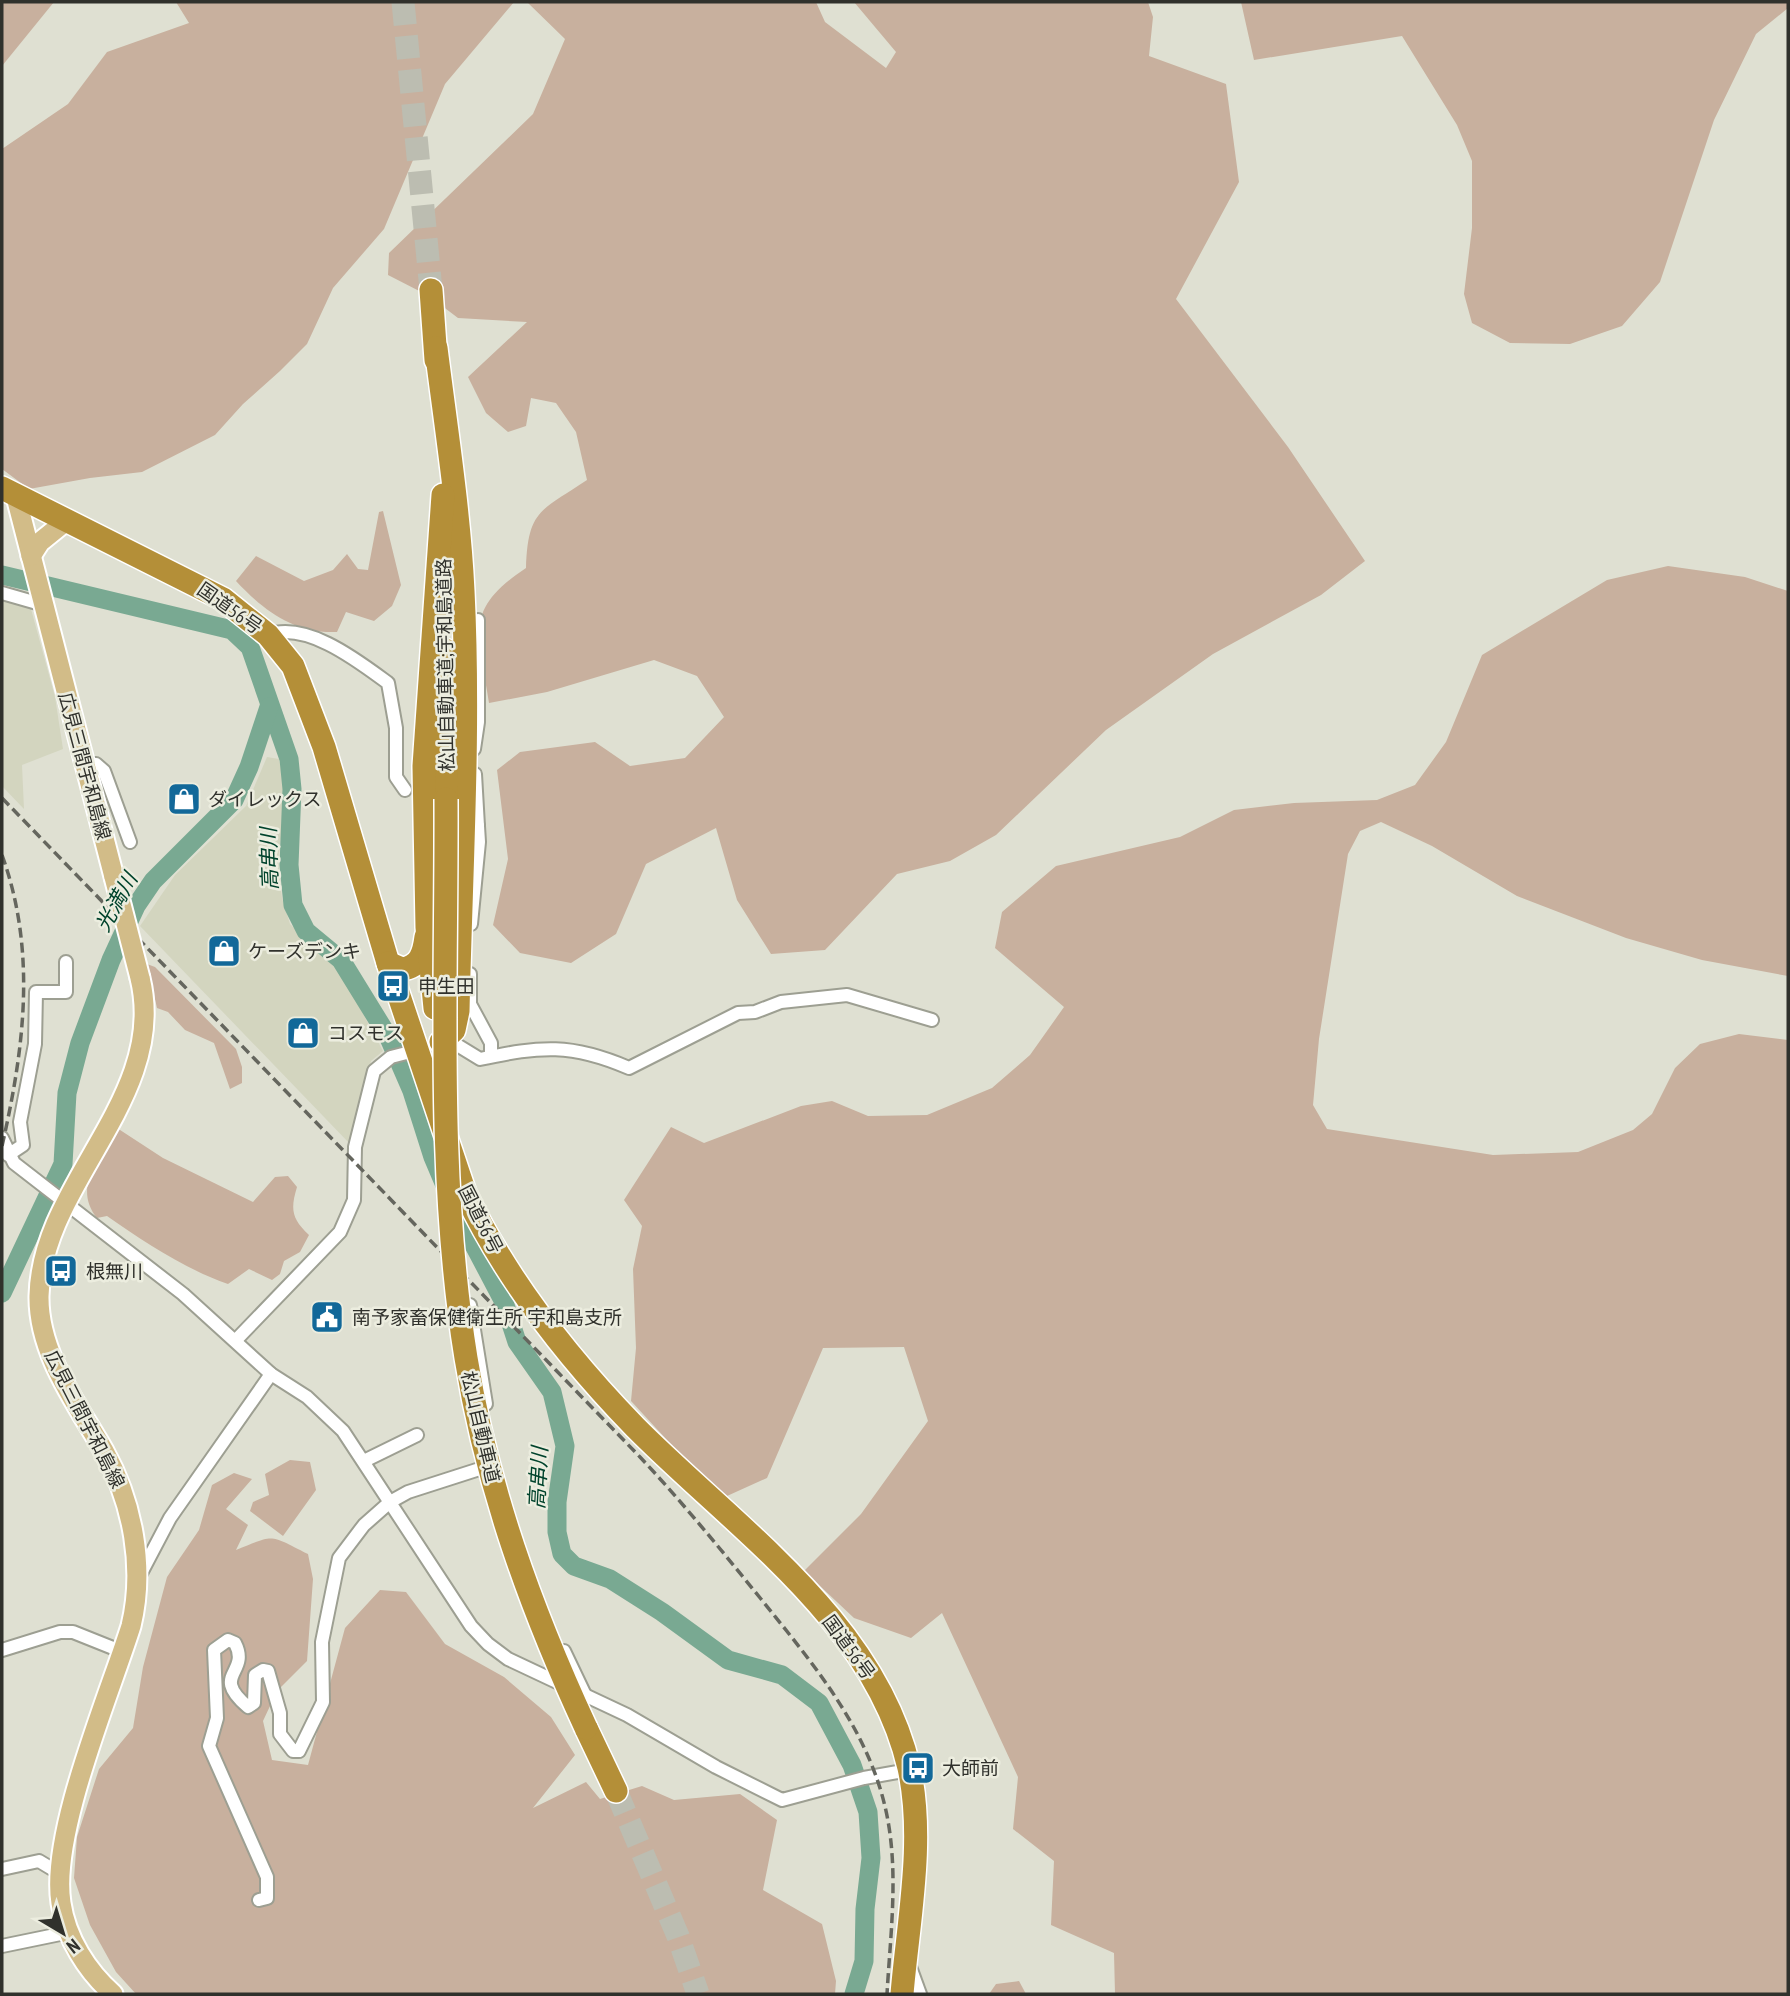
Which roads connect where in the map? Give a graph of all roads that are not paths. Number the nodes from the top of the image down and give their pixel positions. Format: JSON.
{"nodes":[{"id":1,"x":431,"y":290,"type":"tunnel mouth"},
{"id":2,"x":436,"y":348,"type":"junction"},
{"id":3,"x":9,"y":493,"type":"edge"},
{"id":4,"x":443,"y":495,"type":"junction"},
{"id":5,"x":66,"y":521,"type":"junction"},
{"id":6,"x":33,"y":563,"type":"junction"},
{"id":7,"x":2,"y":593,"type":"edge"},
{"id":8,"x":43,"y":603,"type":"junction"},
{"id":9,"x":478,"y":620,"type":"dead end"},
{"id":10,"x":268,"y":635,"type":"junction"},
{"id":11,"x":85,"y":764,"type":"junction"},
{"id":12,"x":405,"y":790,"type":"dead end"},
{"id":13,"x":130,"y":842,"type":"dead end"},
{"id":14,"x":427,"y":927,"type":"junction"},
{"id":15,"x":66,"y":962,"type":"dead end"},
{"id":16,"x":388,"y":963,"type":"junction"},
{"id":17,"x":932,"y":1020,"type":"dead end"},
{"id":18,"x":443,"y":1037,"type":"junction"},
{"id":19,"x":412,"y":1051,"type":"junction"},
{"id":20,"x":491,"y":1056,"type":"junction"},
{"id":21,"x":2,"y":1138,"type":"edge"},
{"id":22,"x":8,"y":1155,"type":"junction"},
{"id":23,"x":62,"y":1200,"type":"junction"},
{"id":24,"x":470,"y":1305,"type":"dead end"},
{"id":25,"x":236,"y":1340,"type":"junction"},
{"id":26,"x":271,"y":1374,"type":"junction"},
{"id":27,"x":417,"y":1435,"type":"dead end"},
{"id":28,"x":364,"y":1461,"type":"junction"},
{"id":29,"x":499,"y":1462,"type":"junction"},
{"id":30,"x":390,"y":1502,"type":"junction"},
{"id":31,"x":137,"y":1581,"type":"junction"},
{"id":32,"x":2,"y":1650,"type":"edge"},
{"id":33,"x":123,"y":1652,"type":"junction"},
{"id":34,"x":585,"y":1695,"type":"junction"},
{"id":35,"x":909,"y":1770,"type":"junction"},
{"id":36,"x":615,"y":1791,"type":"tunnel mouth"},
{"id":37,"x":2,"y":1869,"type":"edge"},
{"id":38,"x":59,"y":1873,"type":"junction"},
{"id":39,"x":259,"y":1900,"type":"dead end"},
{"id":40,"x":70,"y":1932,"type":"junction"},
{"id":41,"x":2,"y":1946,"type":"edge"},
{"id":42,"x":905,"y":1958,"type":"junction"},
{"id":43,"x":113,"y":1994,"type":"edge"},
{"id":44,"x":902,"y":1994,"type":"edge"},
{"id":45,"x":920,"y":1994,"type":"edge"}],
"edges":[{"from":1,"to":2,"type":"highway","name":"松山自動車道;宇和島道路"},
{"from":2,"to":4,"type":"highway","name":"松山自動車道;宇和島道路"},
{"from":2,"to":18,"type":"highway"},
{"from":3,"to":5,"type":"highway","name":"国道56号"},
{"from":3,"to":6,"type":"main road"},
{"from":4,"to":14,"type":"highway"},
{"from":4,"to":18,"type":"highway","name":"松山自動車道;宇和島道路","bridge":true},
{"from":5,"to":6,"type":"main road"},
{"from":5,"to":10,"type":"highway","name":"国道56号"},
{"from":6,"to":8,"type":"main road","name":"広見三間宇和島線"},
{"from":7,"to":8,"type":"street"},
{"from":8,"to":11,"type":"main road","name":"広見三間宇和島線"},
{"from":9,"to":20,"type":"street"},
{"from":10,"to":12,"type":"street"},
{"from":10,"to":16,"type":"highway","name":"国道56号"},
{"from":11,"to":13,"type":"street"},
{"from":11,"to":23,"type":"main road","name":"広見三間宇和島線","bridge":true},
{"from":14,"to":16,"type":"highway"},
{"from":14,"to":18,"type":"highway"},
{"from":15,"to":22,"type":"street"},
{"from":16,"to":19,"type":"highway","name":"国道56号"},
{"from":17,"to":20,"type":"street"},
{"from":18,"to":19,"type":"highway"},
{"from":18,"to":20,"type":"street"},
{"from":18,"to":36,"type":"highway","name":"松山自動車道","bridge":true},
{"from":19,"to":25,"type":"street"},
{"from":19,"to":35,"type":"highway","name":"国道56号"},
{"from":21,"to":22,"type":"street"},
{"from":22,"to":23,"type":"street"},
{"from":23,"to":25,"type":"street"},
{"from":23,"to":31,"type":"main road","name":"広見三間宇和島線"},
{"from":24,"to":29,"type":"street"},
{"from":25,"to":26,"type":"street"},
{"from":26,"to":28,"type":"street"},
{"from":26,"to":31,"type":"street"},
{"from":27,"to":28,"type":"street"},
{"from":28,"to":30,"type":"street"},
{"from":29,"to":30,"type":"street"},
{"from":29,"to":34,"type":"street"},
{"from":30,"to":34,"type":"street"},
{"from":30,"to":39,"type":"street"},
{"from":31,"to":33,"type":"main road","name":"広見三間宇和島線"},
{"from":32,"to":33,"type":"street"},
{"from":33,"to":38,"type":"main road","name":"広見三間宇和島線"},
{"from":34,"to":35,"type":"street"},
{"from":35,"to":42,"type":"highway","name":"国道56号"},
{"from":37,"to":38,"type":"street"},
{"from":38,"to":40,"type":"main road","name":"広見三間宇和島線"},
{"from":40,"to":41,"type":"street"},
{"from":40,"to":43,"type":"main road","name":"広見三間宇和島線"},
{"from":42,"to":44,"type":"highway","name":"国道56号"},
{"from":42,"to":45,"type":"street"}]}
